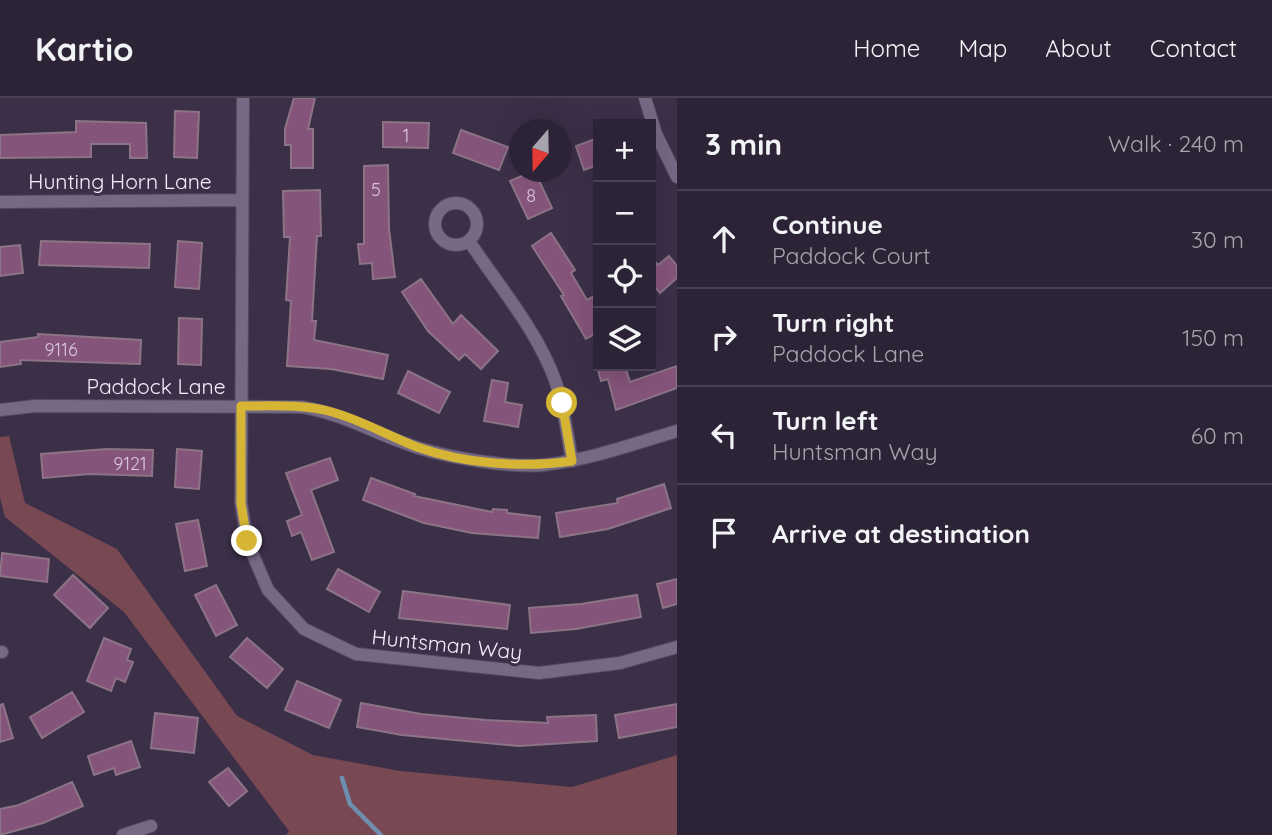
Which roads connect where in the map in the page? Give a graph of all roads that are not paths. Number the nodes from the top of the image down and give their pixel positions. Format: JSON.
{"nodes":[{"id":1,"x":243,"y":98,"type":"edge"},
{"id":2,"x":645,"y":98,"type":"edge"},
{"id":3,"x":677,"y":177,"type":"edge"},
{"id":4,"x":241,"y":200,"type":"junction"},
{"id":5,"x":0,"y":202,"type":"edge"},
{"id":6,"x":469,"y":241,"type":"dead end"},
{"id":7,"x":241,"y":406,"type":"junction"},
{"id":8,"x":0,"y":410,"type":"edge"},
{"id":9,"x":677,"y":431,"type":"edge"},
{"id":10,"x":572,"y":461,"type":"junction"},
{"id":11,"x":677,"y":647,"type":"edge"},
{"id":12,"x":151,"y":825,"type":"dead end"},
{"id":13,"x":123,"y":835,"type":"edge"}],
"edges":[{"from":1,"to":4,"type":"street","name":"Huntsman Way"},
{"from":2,"to":3,"type":"street"},
{"from":4,"to":5,"type":"street","name":"Hunting Horn Lane"},
{"from":4,"to":7,"type":"street","name":"Huntsman Way"},
{"from":6,"to":10,"type":"street"},
{"from":7,"to":8,"type":"street","name":"Paddock Lane"},
{"from":7,"to":10,"type":"street","name":"Paddock Lane"},
{"from":7,"to":11,"type":"street","name":"Huntsman Way"},
{"from":9,"to":10,"type":"street","name":"Paddock Lane"},
{"from":12,"to":13,"type":"street"}]}
